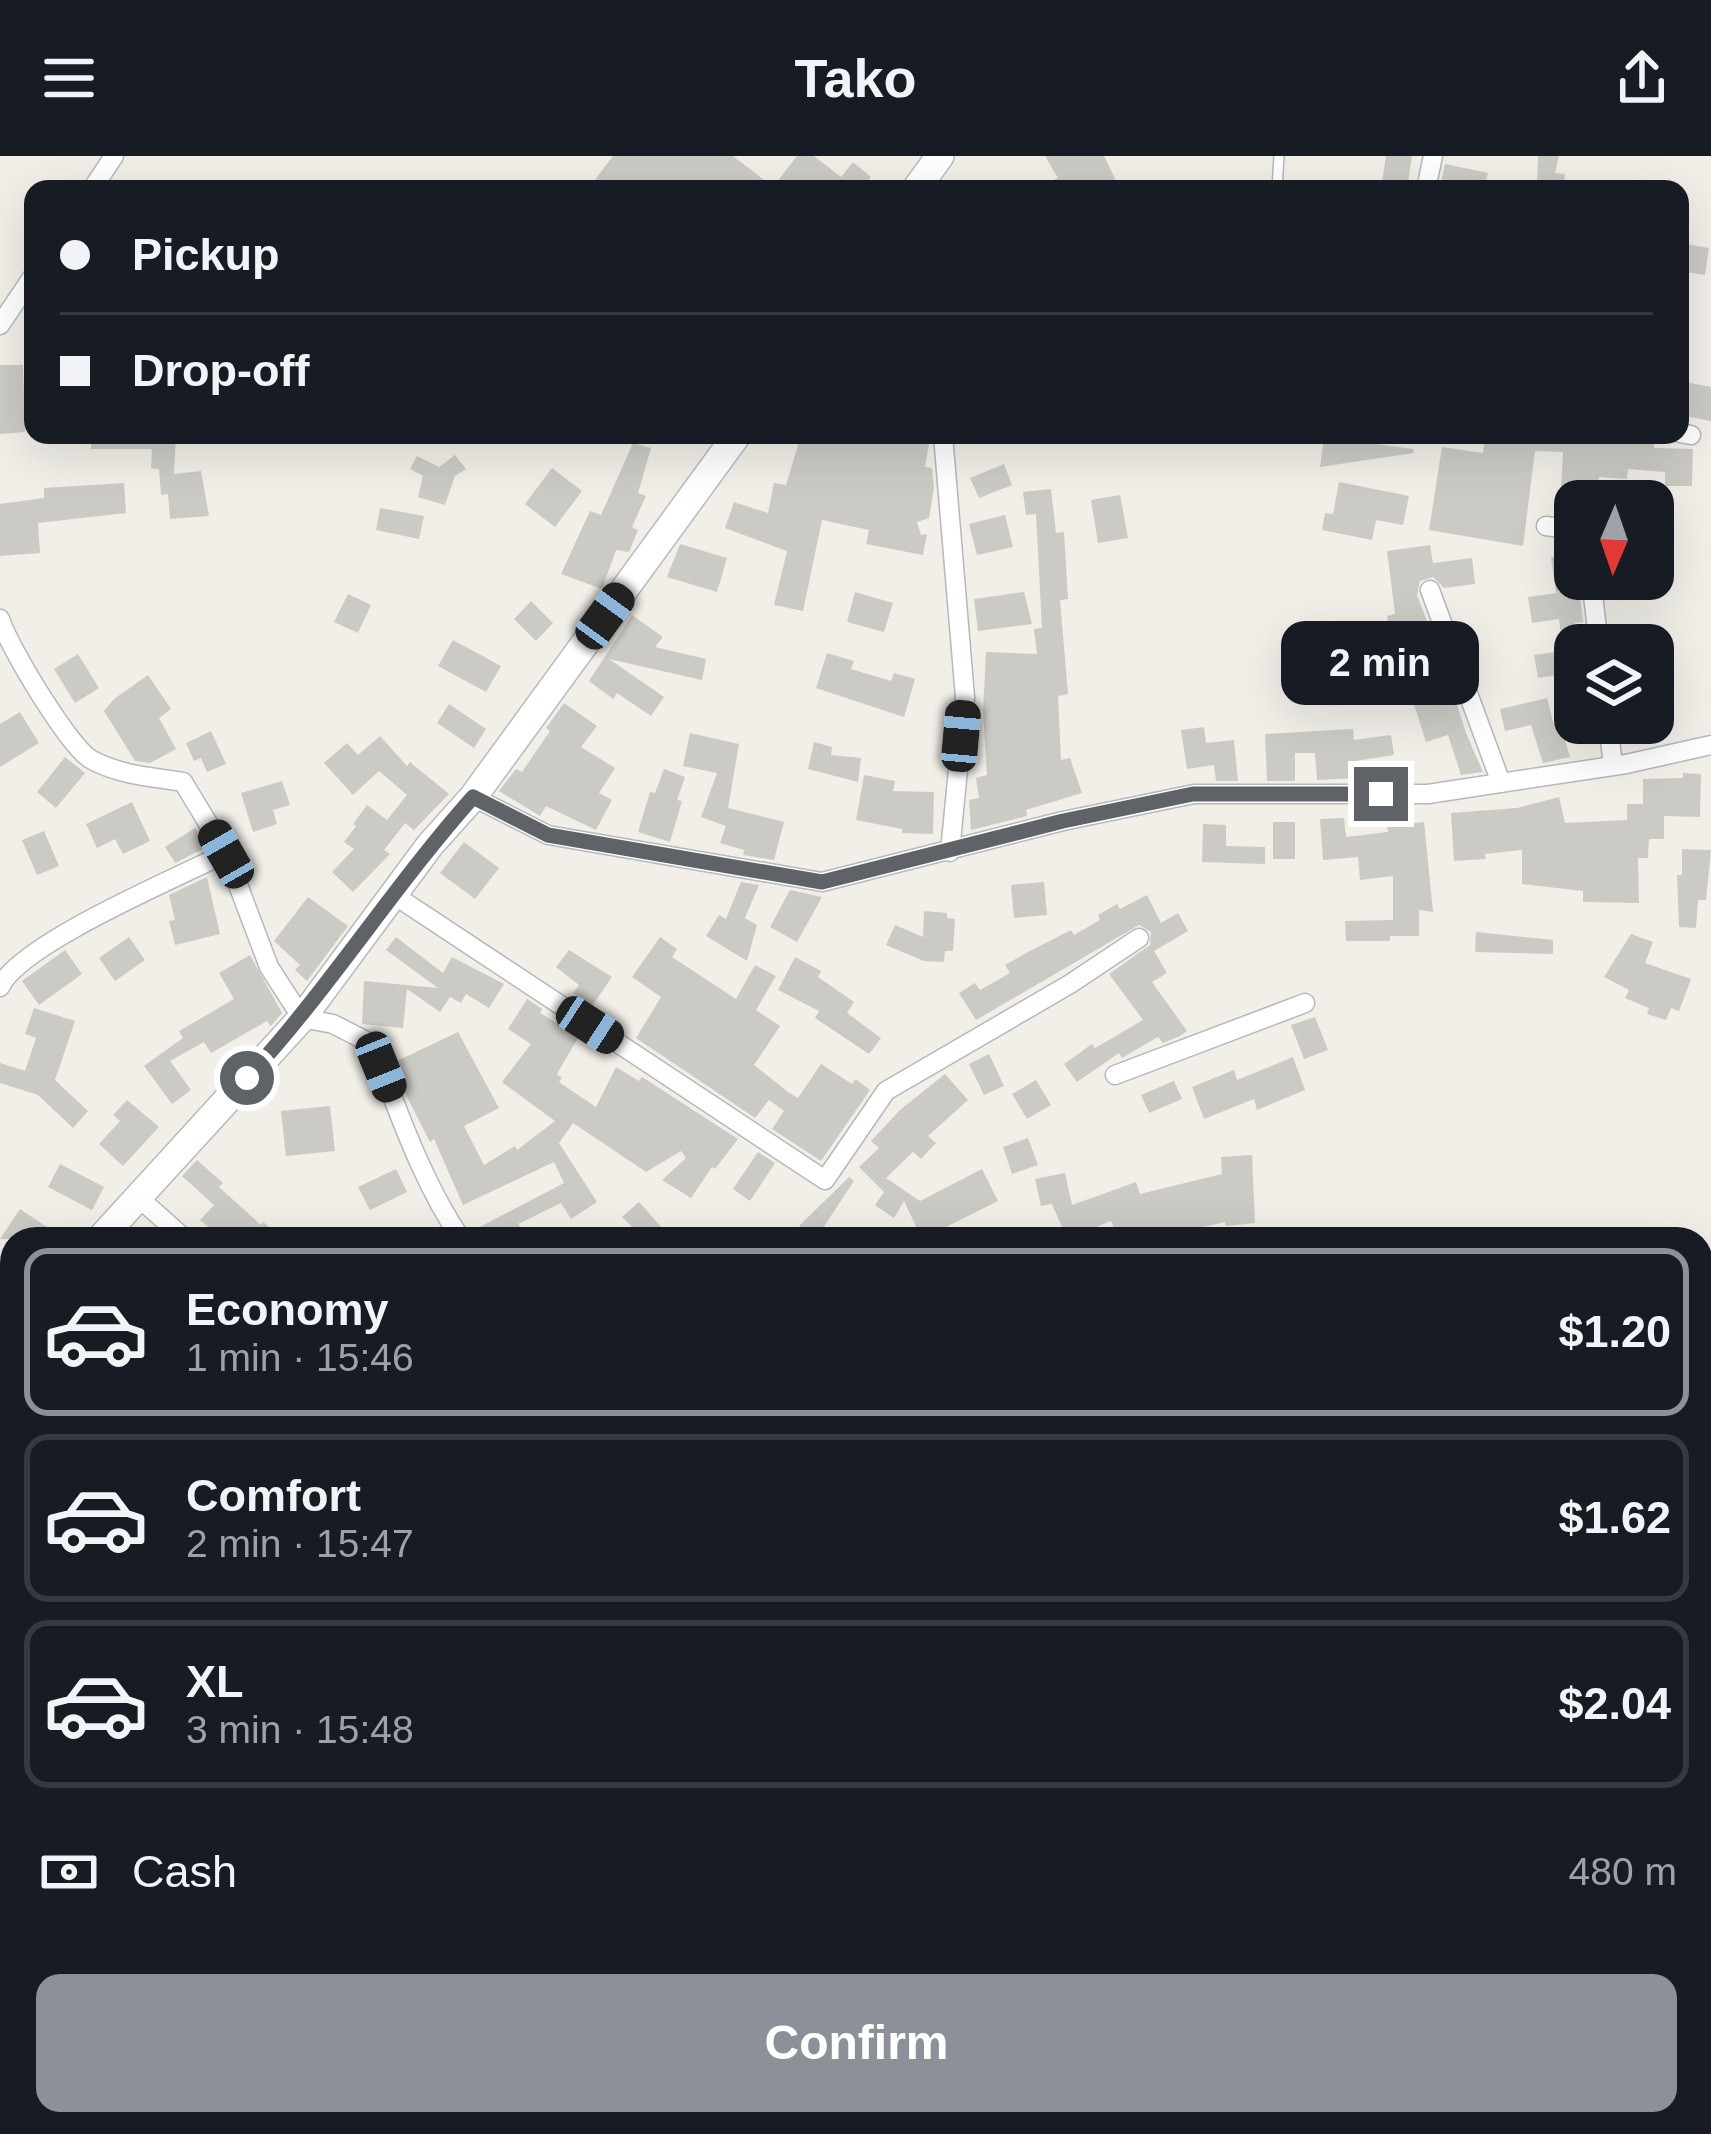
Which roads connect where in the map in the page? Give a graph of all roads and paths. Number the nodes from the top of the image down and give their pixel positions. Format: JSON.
{"nodes":[{"id":1,"x":24,"y":289,"type":"edge"},
{"id":2,"x":0,"y":325,"type":"edge"},
{"id":3,"x":730,"y":444,"type":"edge"},
{"id":4,"x":944,"y":444,"type":"edge"},
{"id":5,"x":1546,"y":526,"type":"dead end"},
{"id":6,"x":1554,"y":527,"type":"edge"},
{"id":7,"x":1430,"y":590,"type":"dead end"},
{"id":8,"x":1,"y":628,"type":"edge"},
{"id":9,"x":1610,"y":744,"type":"edge"},
{"id":10,"x":1711,"y":745,"type":"edge"},
{"id":11,"x":1613,"y":766,"type":"junction"},
{"id":12,"x":1501,"y":783,"type":"junction"},
{"id":13,"x":473,"y":797,"type":"junction"},
{"id":14,"x":950,"y":853,"type":"junction"},
{"id":15,"x":226,"y":854,"type":"junction"},
{"id":16,"x":394,"y":896,"type":"junction"},
{"id":17,"x":1139,"y":938,"type":"dead end"},
{"id":18,"x":0,"y":987,"type":"edge"},
{"id":19,"x":1305,"y":1004,"type":"dead end"},
{"id":20,"x":302,"y":1018,"type":"junction"},
{"id":21,"x":1115,"y":1076,"type":"dead end"},
{"id":22,"x":138,"y":1197,"type":"junction"},
{"id":23,"x":111,"y":1227,"type":"edge"},
{"id":24,"x":172,"y":1227,"type":"edge"},
{"id":25,"x":453,"y":1227,"type":"edge"}],
"edges":[{"from":1,"to":2,"type":"street"},
{"from":3,"to":13,"type":"street"},
{"from":4,"to":14,"type":"street"},
{"from":5,"to":6,"type":"street"},
{"from":7,"to":12,"type":"street"},
{"from":8,"to":15,"type":"street"},
{"from":9,"to":11,"type":"street"},
{"from":10,"to":11,"type":"street"},
{"from":11,"to":12,"type":"street"},
{"from":12,"to":14,"type":"street"},
{"from":13,"to":14,"type":"street"},
{"from":13,"to":16,"type":"street"},
{"from":15,"to":18,"type":"street"},
{"from":15,"to":20,"type":"street"},
{"from":16,"to":17,"type":"street"},
{"from":16,"to":20,"type":"street"},
{"from":19,"to":21,"type":"street"},
{"from":20,"to":22,"type":"street"},
{"from":20,"to":25,"type":"street"},
{"from":22,"to":23,"type":"street"},
{"from":22,"to":24,"type":"street"}]}
